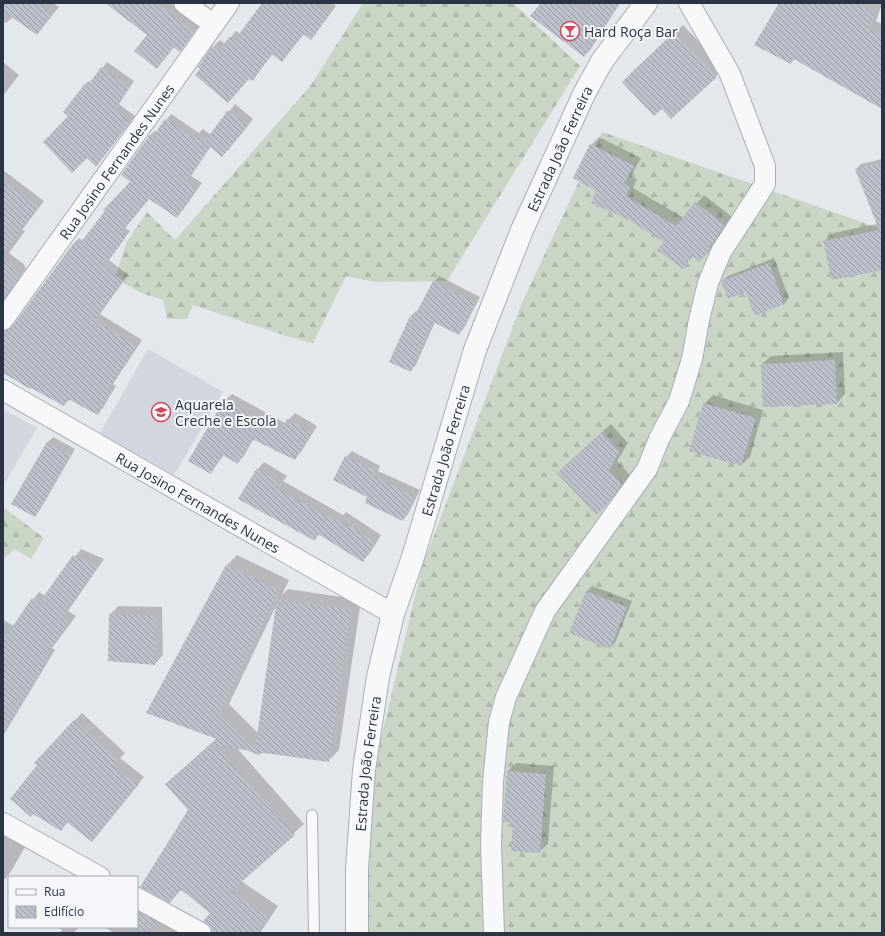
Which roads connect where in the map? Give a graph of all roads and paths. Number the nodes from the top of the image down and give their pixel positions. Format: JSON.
{"nodes":[{"id":1,"x":184,"y":3,"type":"edge"},
{"id":2,"x":229,"y":3,"type":"edge"},
{"id":3,"x":646,"y":3,"type":"edge"},
{"id":4,"x":689,"y":3,"type":"edge"},
{"id":5,"x":213,"y":24,"type":"junction"},
{"id":6,"x":3,"y":320,"type":"edge"},
{"id":7,"x":3,"y":390,"type":"edge"},
{"id":8,"x":394,"y":614,"type":"junction"},
{"id":9,"x":312,"y":815,"type":"dead end"},
{"id":10,"x":3,"y":823,"type":"edge"},
{"id":11,"x":98,"y":876,"type":"edge"},
{"id":12,"x":138,"y":899,"type":"edge"},
{"id":13,"x":201,"y":933,"type":"edge"},
{"id":14,"x":314,"y":933,"type":"edge"},
{"id":15,"x":357,"y":933,"type":"edge"},
{"id":16,"x":494,"y":933,"type":"edge"}],
"edges":[{"from":1,"to":5,"type":"street"},
{"from":2,"to":5,"type":"street","name":"Rua Josino Fernandes Nunes"},
{"from":3,"to":8,"type":"street","name":"Estrada João Ferreira"},
{"from":4,"to":16,"type":"street"},
{"from":5,"to":6,"type":"street","name":"Rua Josino Fernandes Nunes"},
{"from":7,"to":8,"type":"street","name":"Rua Josino Fernandes Nunes"},
{"from":8,"to":15,"type":"street","name":"Estrada João Ferreira"},
{"from":9,"to":14,"type":"lane"},
{"from":10,"to":11,"type":"street"},
{"from":12,"to":13,"type":"street"}]}
